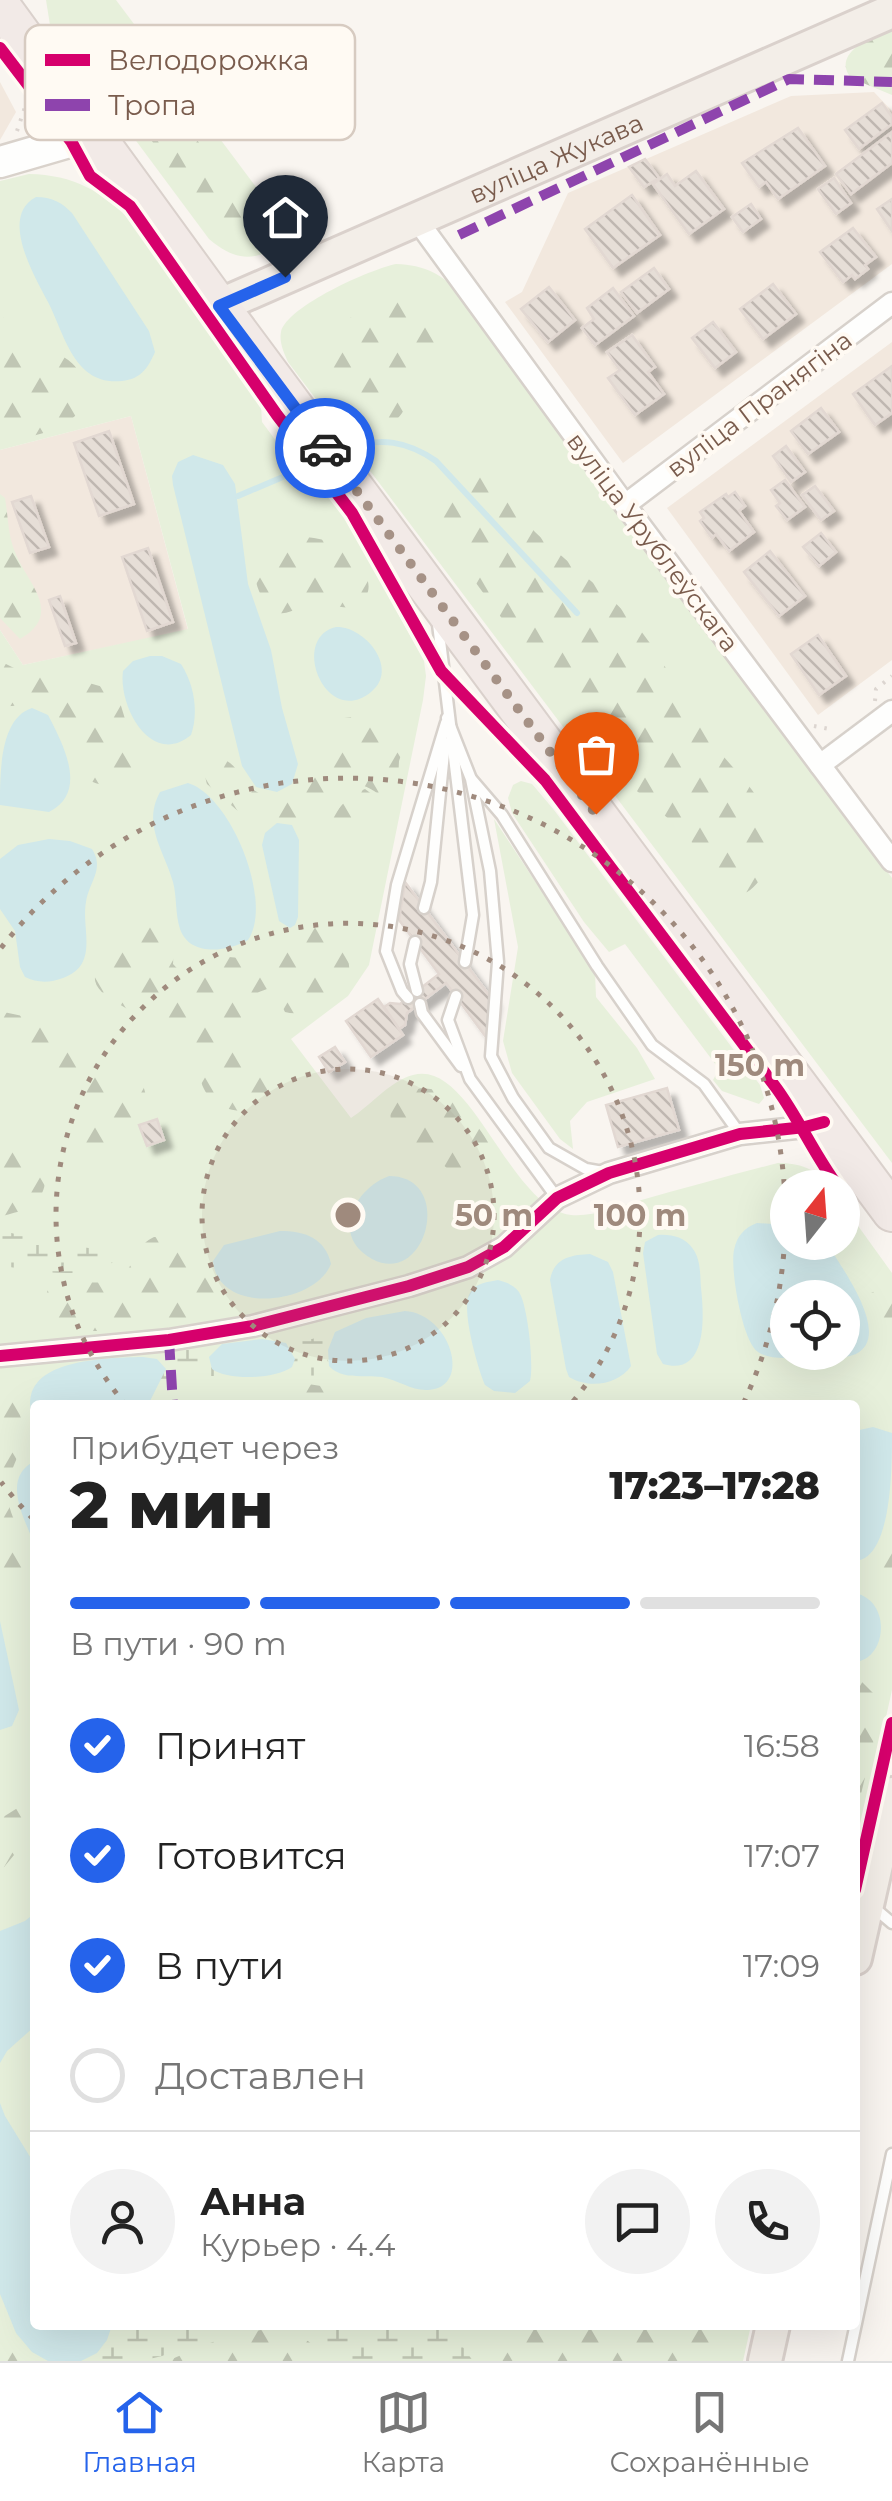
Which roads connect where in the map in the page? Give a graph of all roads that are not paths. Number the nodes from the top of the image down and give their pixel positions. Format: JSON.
{"nodes":[{"id":1,"x":0,"y":5,"type":"edge"},
{"id":2,"x":892,"y":11,"type":"edge"},
{"id":3,"x":25,"y":40,"type":"edge"},
{"id":4,"x":75,"y":140,"type":"edge"},
{"id":5,"x":96,"y":140,"type":"edge"},
{"id":6,"x":0,"y":162,"type":"edge"},
{"id":7,"x":417,"y":220,"type":"junction"},
{"id":8,"x":892,"y":303,"type":"edge"},
{"id":9,"x":219,"y":306,"type":"junction"},
{"id":10,"x":625,"y":505,"type":"junction"},
{"id":11,"x":437,"y":598,"type":"junction"},
{"id":12,"x":892,"y":712,"type":"edge"},
{"id":13,"x":447,"y":718,"type":"junction"},
{"id":14,"x":820,"y":765,"type":"junction"},
{"id":15,"x":471,"y":779,"type":"junction"},
{"id":16,"x":892,"y":861,"type":"edge"},
{"id":17,"x":424,"y":908,"type":"dead end"},
{"id":18,"x":415,"y":942,"type":"dead end"},
{"id":19,"x":465,"y":962,"type":"dead end"},
{"id":20,"x":456,"y":996,"type":"dead end"},
{"id":21,"x":417,"y":1003,"type":"junction"},
{"id":22,"x":470,"y":1079,"type":"junction"},
{"id":23,"x":824,"y":1122,"type":"junction"},
{"id":24,"x":740,"y":1134,"type":"junction"},
{"id":25,"x":609,"y":1173,"type":"junction"},
{"id":26,"x":557,"y":1198,"type":"junction"},
{"id":27,"x":892,"y":1212,"type":"edge"},
{"id":28,"x":0,"y":1356,"type":"edge"},
{"id":29,"x":892,"y":1794,"type":"edge"},
{"id":30,"x":880,"y":1913,"type":"edge"},
{"id":31,"x":860,"y":1949,"type":"edge"},
{"id":32,"x":892,"y":2154,"type":"edge"},
{"id":33,"x":860,"y":2305,"type":"edge"},
{"id":34,"x":772,"y":2330,"type":"edge"},
{"id":35,"x":855,"y":2330,"type":"edge"},
{"id":36,"x":765,"y":2361,"type":"edge"},
{"id":37,"x":848,"y":2361,"type":"edge"}],
"edges":[{"from":1,"to":3,"type":"highway"},
{"from":2,"to":7,"type":"main road","name":"вуліца Жукава"},
{"from":4,"to":6,"type":"street"},
{"from":5,"to":9,"type":"highway"},
{"from":7,"to":9,"type":"main road","name":"вуліца Жукава"},
{"from":7,"to":10,"type":"street","name":"вуліца Урублеўскага"},
{"from":8,"to":10,"type":"street","name":"вуліца Пранягіна"},
{"from":9,"to":11,"type":"highway"},
{"from":10,"to":14,"type":"street","name":"вуліца Урублеўскага"},
{"from":11,"to":13,"type":"lane"},
{"from":11,"to":23,"type":"highway"},
{"from":12,"to":14,"type":"street"},
{"from":13,"to":15,"type":"lane"},
{"from":13,"to":17,"type":"lane"},
{"from":13,"to":19,"type":"lane"},
{"from":13,"to":21,"type":"lane"},
{"from":14,"to":16,"type":"street","name":"вуліца Урублеўскага"},
{"from":15,"to":24,"type":"lane"},
{"from":15,"to":25,"type":"lane"},
{"from":18,"to":21,"type":"lane"},
{"from":20,"to":22,"type":"lane"},
{"from":21,"to":22,"type":"lane"},
{"from":22,"to":26,"type":"lane"},
{"from":23,"to":24,"type":"street"},
{"from":23,"to":27,"type":"highway"},
{"from":24,"to":25,"type":"street"},
{"from":25,"to":26,"type":"street"},
{"from":26,"to":28,"type":"street"},
{"from":29,"to":30,"type":"main road"},
{"from":30,"to":31,"type":"main road"},
{"from":32,"to":33,"type":"lane"},
{"from":34,"to":36,"type":"main road"},
{"from":35,"to":37,"type":"lane"}]}
